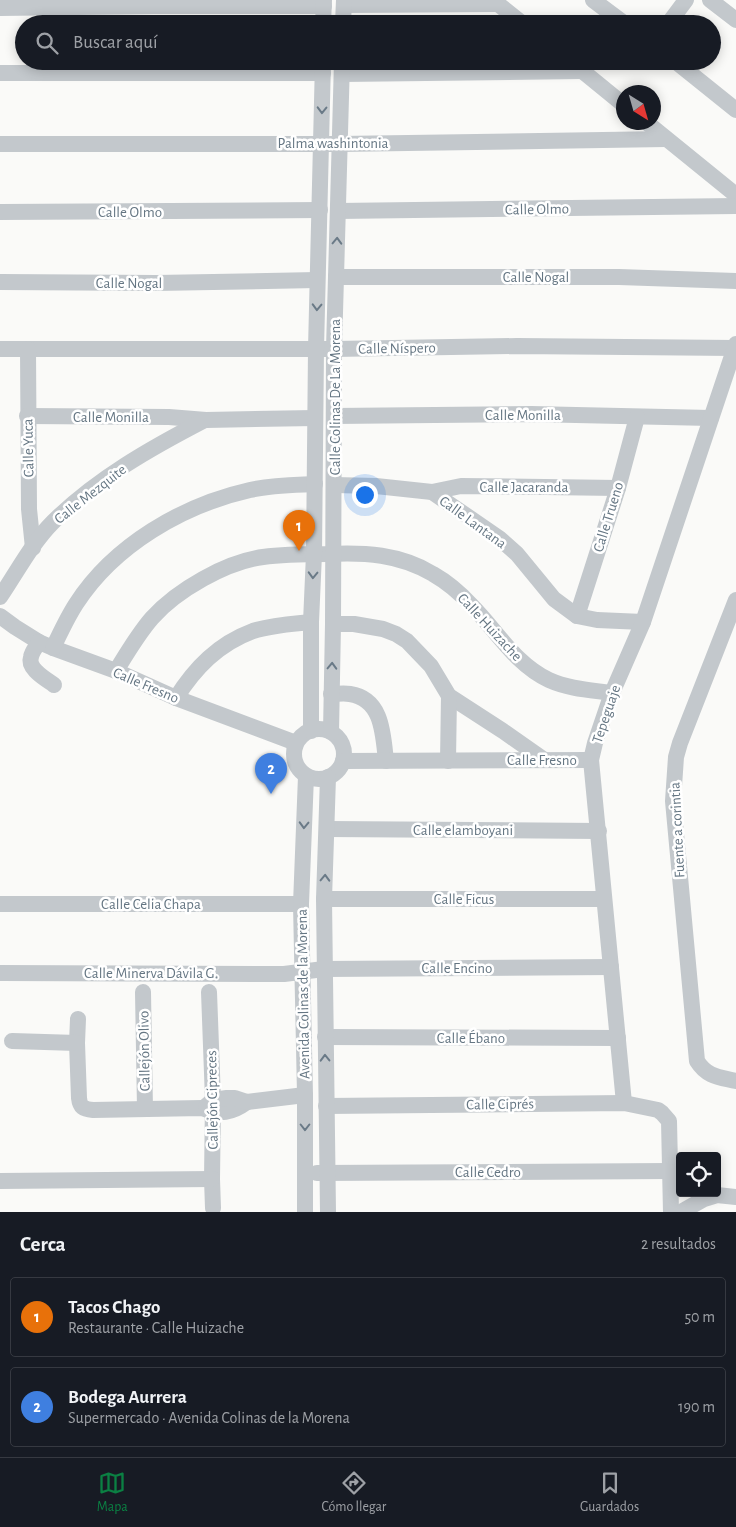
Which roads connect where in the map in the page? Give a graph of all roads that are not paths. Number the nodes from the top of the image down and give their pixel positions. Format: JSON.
{"nodes":[{"id":1,"x":593,"y":0,"type":"edge"},
{"id":2,"x":686,"y":0,"type":"edge"},
{"id":3,"x":710,"y":0,"type":"edge"},
{"id":4,"x":344,"y":2,"type":"edge"},
{"id":5,"x":496,"y":2,"type":"edge"},
{"id":6,"x":324,"y":3,"type":"edge"},
{"id":7,"x":0,"y":8,"type":"edge"},
{"id":8,"x":344,"y":15,"type":"edge"},
{"id":9,"x":512,"y":15,"type":"edge"},
{"id":10,"x":613,"y":15,"type":"edge"},
{"id":11,"x":675,"y":15,"type":"edge"},
{"id":12,"x":736,"y":20,"type":"edge"},
{"id":13,"x":185,"y":70,"type":"edge"},
{"id":14,"x":323,"y":70,"type":"edge"},
{"id":15,"x":342,"y":70,"type":"edge"},
{"id":16,"x":581,"y":70,"type":"edge"},
{"id":17,"x":686,"y":70,"type":"edge"},
{"id":18,"x":0,"y":74,"type":"edge"},
{"id":19,"x":616,"y":98,"type":"edge"},
{"id":20,"x":736,"y":110,"type":"edge"},
{"id":21,"x":655,"y":130,"type":"edge"},
{"id":22,"x":666,"y":139,"type":"junction"},
{"id":23,"x":321,"y":143,"type":"junction"},
{"id":24,"x":0,"y":144,"type":"edge"},
{"id":25,"x":340,"y":144,"type":"junction"},
{"id":26,"x":736,"y":195,"type":"edge"},
{"id":27,"x":736,"y":206,"type":"edge"},
{"id":28,"x":320,"y":210,"type":"junction"},
{"id":29,"x":338,"y":211,"type":"junction"},
{"id":30,"x":0,"y":212,"type":"edge"},
{"id":31,"x":336,"y":277,"type":"junction"},
{"id":32,"x":318,"y":280,"type":"junction"},
{"id":33,"x":736,"y":281,"type":"edge"},
{"id":34,"x":0,"y":282,"type":"edge"},
{"id":35,"x":735,"y":346,"type":"edge"},
{"id":36,"x":0,"y":349,"type":"edge"},
{"id":37,"x":28,"y":349,"type":"junction"},
{"id":38,"x":316,"y":349,"type":"junction"},
{"id":39,"x":334,"y":349,"type":"junction"},
{"id":40,"x":27,"y":416,"type":"junction"},
{"id":41,"x":334,"y":416,"type":"junction"},
{"id":42,"x":637,"y":417,"type":"junction"},
{"id":43,"x":315,"y":418,"type":"junction"},
{"id":44,"x":711,"y":418,"type":"junction"},
{"id":45,"x":206,"y":420,"type":"junction"},
{"id":46,"x":315,"y":484,"type":"junction"},
{"id":47,"x":334,"y":485,"type":"junction"},
{"id":48,"x":618,"y":488,"type":"junction"},
{"id":49,"x":432,"y":492,"type":"junction"},
{"id":50,"x":33,"y":548,"type":"junction"},
{"id":51,"x":333,"y":553,"type":"junction"},
{"id":52,"x":314,"y":554,"type":"junction"},
{"id":53,"x":0,"y":597,"type":"edge"},
{"id":54,"x":736,"y":600,"type":"edge"},
{"id":55,"x":0,"y":616,"type":"edge"},
{"id":56,"x":577,"y":616,"type":"junction"},
{"id":57,"x":311,"y":622,"type":"junction"},
{"id":58,"x":643,"y":622,"type":"junction"},
{"id":59,"x":333,"y":624,"type":"junction"},
{"id":60,"x":46,"y":645,"type":"junction"},
{"id":61,"x":116,"y":671,"type":"junction"},
{"id":62,"x":54,"y":684,"type":"dead end"},
{"id":63,"x":612,"y":693,"type":"junction"},
{"id":64,"x":331,"y":694,"type":"junction"},
{"id":65,"x":449,"y":696,"type":"junction"},
{"id":66,"x":176,"y":698,"type":"junction"},
{"id":67,"x":311,"y":731,"type":"junction"},
{"id":68,"x":331,"y":732,"type":"junction"},
{"id":69,"x":296,"y":743,"type":"junction"},
{"id":70,"x":543,"y":759,"type":"junction"},
{"id":71,"x":591,"y":760,"type":"junction"},
{"id":72,"x":343,"y":761,"type":"junction"},
{"id":73,"x":386,"y":761,"type":"junction"},
{"id":74,"x":448,"y":761,"type":"junction"},
{"id":75,"x":306,"y":776,"type":"junction"},
{"id":76,"x":328,"y":777,"type":"junction"},
{"id":77,"x":327,"y":830,"type":"junction"},
{"id":78,"x":599,"y":831,"type":"junction"},
{"id":79,"x":324,"y":899,"type":"junction"},
{"id":80,"x":604,"y":899,"type":"junction"},
{"id":81,"x":0,"y":904,"type":"edge"},
{"id":82,"x":301,"y":904,"type":"junction"},
{"id":83,"x":612,"y":967,"type":"junction"},
{"id":84,"x":324,"y":969,"type":"junction"},
{"id":85,"x":303,"y":972,"type":"junction"},
{"id":86,"x":0,"y":973,"type":"edge"},
{"id":87,"x":143,"y":992,"type":"dead end"},
{"id":88,"x":209,"y":992,"type":"dead end"},
{"id":89,"x":78,"y":1019,"type":"dead end"},
{"id":90,"x":325,"y":1037,"type":"junction"},
{"id":91,"x":618,"y":1038,"type":"junction"},
{"id":92,"x":12,"y":1041,"type":"dead end"},
{"id":93,"x":77,"y":1043,"type":"junction"},
{"id":94,"x":736,"y":1081,"type":"edge"},
{"id":95,"x":305,"y":1095,"type":"junction"},
{"id":96,"x":624,"y":1103,"type":"junction"},
{"id":97,"x":326,"y":1106,"type":"junction"},
{"id":98,"x":210,"y":1107,"type":"junction"},
{"id":99,"x":145,"y":1109,"type":"junction"},
{"id":100,"x":669,"y":1171,"type":"junction"},
{"id":101,"x":306,"y":1172,"type":"junction"},
{"id":102,"x":327,"y":1173,"type":"junction"},
{"id":103,"x":212,"y":1179,"type":"junction"},
{"id":104,"x":0,"y":1181,"type":"edge"},
{"id":105,"x":736,"y":1197,"type":"edge"},
{"id":106,"x":213,"y":1208,"type":"dead end"},
{"id":107,"x":305,"y":1212,"type":"edge"},
{"id":108,"x":328,"y":1212,"type":"edge"},
{"id":109,"x":671,"y":1212,"type":"edge"},
{"id":110,"x":681,"y":1212,"type":"edge"}],
"edges":[{"from":1,"to":10,"type":"street"},
{"from":2,"to":11,"type":"street"},
{"from":3,"to":12,"type":"street"},
{"from":4,"to":5,"type":"street"},
{"from":4,"to":8,"type":"street"},
{"from":5,"to":9,"type":"street"},
{"from":6,"to":7,"type":"street"},
{"from":13,"to":18,"type":"street"},
{"from":14,"to":23,"type":"street","name":"Calle Colinas De La Morena","one_way":true},
{"from":15,"to":25,"type":"street","name":"Calle Colinas De La Morena"},
{"from":16,"to":19,"type":"street"},
{"from":17,"to":20,"type":"street"},
{"from":21,"to":22,"type":"street"},
{"from":22,"to":25,"type":"street","name":"Palma washintonia"},
{"from":22,"to":26,"type":"street"},
{"from":23,"to":24,"type":"street","name":"Palma washintonia"},
{"from":23,"to":25,"type":"street","name":"Palma washintonia"},
{"from":23,"to":28,"type":"street","name":"Calle Colinas De La Morena"},
{"from":25,"to":29,"type":"street","name":"Calle Colinas De La Morena"},
{"from":27,"to":29,"type":"street","name":"Calle Olmo"},
{"from":28,"to":30,"type":"street","name":"Calle Olmo"},
{"from":28,"to":32,"type":"street","name":"Calle Colinas De La Morena"},
{"from":31,"to":29,"type":"street","name":"Calle Colinas De La Morena","one_way":true},
{"from":31,"to":33,"type":"street","name":"Calle Nogal"},
{"from":31,"to":39,"type":"street","name":"Calle Colinas De La Morena"},
{"from":32,"to":34,"type":"street","name":"Calle Nogal"},
{"from":32,"to":38,"type":"street","name":"Calle Colinas De La Morena","one_way":true},
{"from":35,"to":39,"type":"street","name":"Calle Níspero"},
{"from":35,"to":44,"type":"street","name":"Tepeguaje"},
{"from":36,"to":37,"type":"street","name":"Calle Níspero"},
{"from":37,"to":38,"type":"street","name":"Calle Níspero"},
{"from":37,"to":40,"type":"street","name":"Calle Yuca"},
{"from":38,"to":39,"type":"street","name":"Calle Níspero"},
{"from":38,"to":43,"type":"street","name":"Calle Colinas De La Morena"},
{"from":39,"to":41,"type":"street","name":"Calle Colinas De La Morena"},
{"from":40,"to":45,"type":"street","name":"Calle Monilla"},
{"from":40,"to":50,"type":"street","name":"Calle Yuca"},
{"from":41,"to":42,"type":"street","name":"Calle Monilla"},
{"from":41,"to":47,"type":"street","name":"Calle Colinas De La Morena"},
{"from":42,"to":44,"type":"street","name":"Calle Monilla"},
{"from":42,"to":48,"type":"street","name":"Calle Trueno"},
{"from":43,"to":45,"type":"street","name":"Calle Monilla"},
{"from":43,"to":46,"type":"street","name":"Calle Colinas De La Morena"},
{"from":44,"to":58,"type":"street","name":"Tepeguaje"},
{"from":45,"to":50,"type":"street","name":"Calle Mezquite"},
{"from":46,"to":52,"type":"street","name":"Calle Colinas De La Morena"},
{"from":46,"to":60,"type":"street"},
{"from":47,"to":49,"type":"street","name":"Calle Lantana"},
{"from":47,"to":51,"type":"street","name":"Calle Colinas De La Morena"},
{"from":48,"to":49,"type":"street","name":"Calle Jacaranda"},
{"from":48,"to":56,"type":"street","name":"Calle Trueno"},
{"from":49,"to":56,"type":"street","name":"Calle Lantana"},
{"from":50,"to":53,"type":"street","name":"Calle Mezquite"},
{"from":51,"to":52,"type":"street","name":"Calle Huizache"},
{"from":51,"to":59,"type":"street","name":"Calle Colinas De La Morena"},
{"from":51,"to":63,"type":"street","name":"Calle Huizache"},
{"from":52,"to":57,"type":"street","name":"Calle Colinas De La Morena","one_way":true},
{"from":52,"to":61,"type":"street","name":"Calle Huizache"},
{"from":54,"to":94,"type":"street","name":"Fuente a corintia"},
{"from":55,"to":60,"type":"street","name":"Calle Fresno"},
{"from":56,"to":58,"type":"street","name":"Calle Lantana"},
{"from":57,"to":66,"type":"street"},
{"from":57,"to":67,"type":"street","name":"Calle Colinas De La Morena"},
{"from":58,"to":63,"type":"street","name":"Tepeguaje"},
{"from":64,"to":59,"type":"street","name":"Calle Colinas De La Morena","one_way":true},
{"from":59,"to":65,"type":"street"},
{"from":60,"to":61,"type":"street","name":"Calle Fresno"},
{"from":60,"to":62,"type":"street"},
{"from":61,"to":66,"type":"street","name":"Calle Fresno"},
{"from":63,"to":71,"type":"street","name":"Tepeguaje"},
{"from":64,"to":68,"type":"street","name":"Calle Colinas De La Morena"},
{"from":64,"to":73,"type":"street"},
{"from":65,"to":70,"type":"street"},
{"from":65,"to":74,"type":"street"},
{"from":66,"to":69,"type":"street","name":"Calle Fresno"},
{"from":67,"to":68,"type":"street"},
{"from":67,"to":69,"type":"street"},
{"from":68,"to":72,"type":"street"},
{"from":69,"to":75,"type":"street"},
{"from":70,"to":71,"type":"street","name":"Calle Fresno"},
{"from":70,"to":74,"type":"street","name":"Calle Fresno"},
{"from":71,"to":78,"type":"street","name":"Tepeguaje"},
{"from":72,"to":73,"type":"street","name":"Calle Fresno"},
{"from":72,"to":76,"type":"street"},
{"from":73,"to":74,"type":"street","name":"Calle Fresno"},
{"from":75,"to":76,"type":"street"},
{"from":75,"to":82,"type":"street","name":"Avenida Colinas de la Morena","one_way":true},
{"from":76,"to":77,"type":"street","name":"Avenida Colinas de la Morena"},
{"from":77,"to":78,"type":"street","name":"Calle elamboyani"},
{"from":79,"to":77,"type":"street","name":"Avenida Colinas de la Morena","one_way":true},
{"from":78,"to":80,"type":"street","name":"Tepeguaje"},
{"from":79,"to":80,"type":"street","name":"Calle Ficus"},
{"from":79,"to":84,"type":"street","name":"Avenida Colinas de la Morena"},
{"from":80,"to":83,"type":"street","name":"Tepeguaje"},
{"from":81,"to":82,"type":"street","name":"Calle Celia Chapa"},
{"from":82,"to":85,"type":"street","name":"Avenida Colinas de la Morena"},
{"from":83,"to":84,"type":"street","name":"Calle Encino"},
{"from":83,"to":91,"type":"street","name":"Tepeguaje"},
{"from":84,"to":85,"type":"street","name":"Calle Encino"},
{"from":84,"to":90,"type":"street","name":"Avenida Colinas de la Morena"},
{"from":85,"to":86,"type":"street","name":"Calle Minerva Dávila G."},
{"from":85,"to":95,"type":"street","name":"Avenida Colinas de la Morena"},
{"from":87,"to":99,"type":"street","name":"Callejón Olivo"},
{"from":88,"to":98,"type":"street","name":"Callejón Cipreces"},
{"from":89,"to":93,"type":"street"},
{"from":90,"to":91,"type":"street","name":"Calle Ébano"},
{"from":97,"to":90,"type":"street","name":"Avenida Colinas de la Morena","one_way":true},
{"from":91,"to":96,"type":"street","name":"Tepeguaje"},
{"from":92,"to":93,"type":"street"},
{"from":93,"to":99,"type":"street"},
{"from":95,"to":98,"type":"street"},
{"from":95,"to":101,"type":"street","name":"Avenida Colinas de la Morena","one_way":true},
{"from":96,"to":97,"type":"street","name":"Calle Ciprés"},
{"from":96,"to":100,"type":"street","name":"Calle Ciprés"},
{"from":97,"to":102,"type":"street","name":"Avenida Colinas de la Morena"},
{"from":98,"to":99,"type":"street"},
{"from":98,"to":103,"type":"street","name":"Callejón Cipreces"},
{"from":100,"to":102,"type":"street","name":"Calle Cedro"},
{"from":100,"to":109,"type":"street"},
{"from":101,"to":102,"type":"street","name":"Calle Cedro"},
{"from":101,"to":107,"type":"street","name":"Avenida Colinas de la Morena"},
{"from":102,"to":108,"type":"street","name":"Avenida Colinas de la Morena"},
{"from":103,"to":104,"type":"street"},
{"from":103,"to":106,"type":"street","name":"Callejón Cipreces"},
{"from":105,"to":110,"type":"street"}]}
